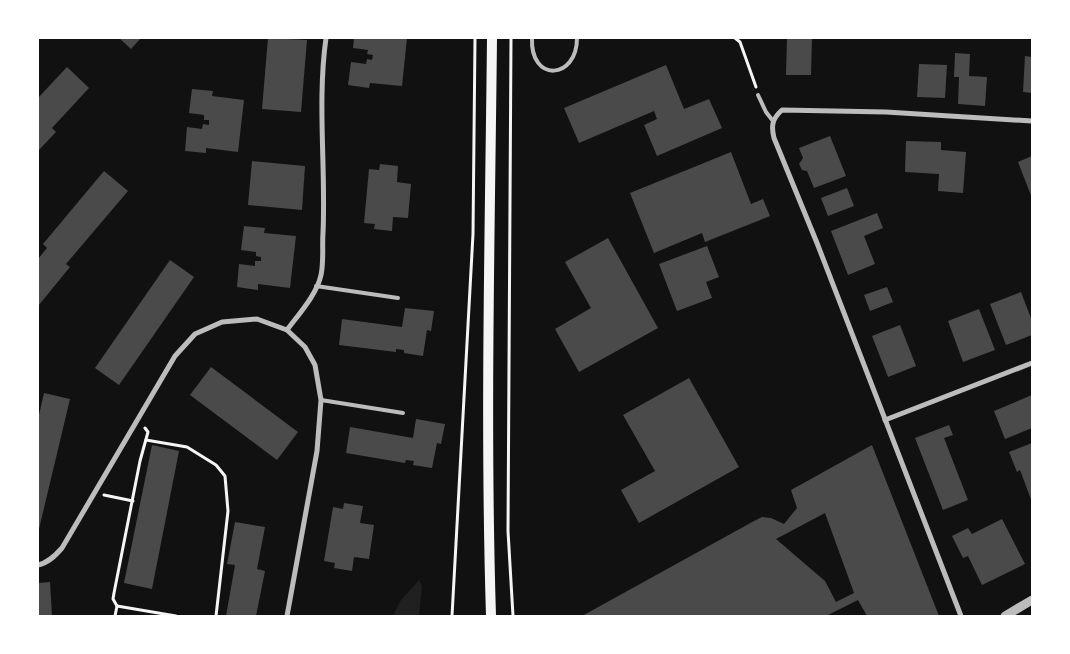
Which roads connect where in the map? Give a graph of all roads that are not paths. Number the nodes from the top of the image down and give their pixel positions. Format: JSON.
{"nodes":[{"id":1,"x":326,"y":38,"type":"edge"},
{"id":2,"x":492,"y":38,"type":"edge"},
{"id":3,"x":532,"y":38,"type":"edge"},
{"id":4,"x":577,"y":38,"type":"edge"},
{"id":5,"x":758,"y":95,"type":"road end"},
{"id":6,"x":773,"y":121,"type":"junction"},
{"id":7,"x":1032,"y":121,"type":"edge"},
{"id":8,"x":316,"y":286,"type":"junction"},
{"id":9,"x":398,"y":298,"type":"dead end"},
{"id":10,"x":287,"y":330,"type":"junction"},
{"id":11,"x":1032,"y":363,"type":"edge"},
{"id":12,"x":321,"y":400,"type":"junction"},
{"id":13,"x":404,"y":413,"type":"dead end"},
{"id":14,"x":885,"y":420,"type":"junction"},
{"id":15,"x":38,"y":565,"type":"edge"},
{"id":16,"x":1032,"y":600,"type":"edge"},
{"id":17,"x":287,"y":616,"type":"edge"},
{"id":18,"x":491,"y":616,"type":"edge"},
{"id":19,"x":961,"y":616,"type":"edge"},
{"id":20,"x":1005,"y":616,"type":"edge"}],
"edges":[{"from":1,"to":8,"type":"street"},
{"from":2,"to":18,"type":"main road"},
{"from":3,"to":4,"type":"lane"},
{"from":5,"to":6,"type":"lane"},
{"from":6,"to":7,"type":"street"},
{"from":6,"to":14,"type":"street"},
{"from":8,"to":9,"type":"lane"},
{"from":8,"to":10,"type":"street"},
{"from":10,"to":12,"type":"street"},
{"from":10,"to":15,"type":"street"},
{"from":11,"to":14,"type":"street"},
{"from":12,"to":13,"type":"lane"},
{"from":12,"to":17,"type":"street"},
{"from":14,"to":19,"type":"street"},
{"from":16,"to":20,"type":"street"}]}
